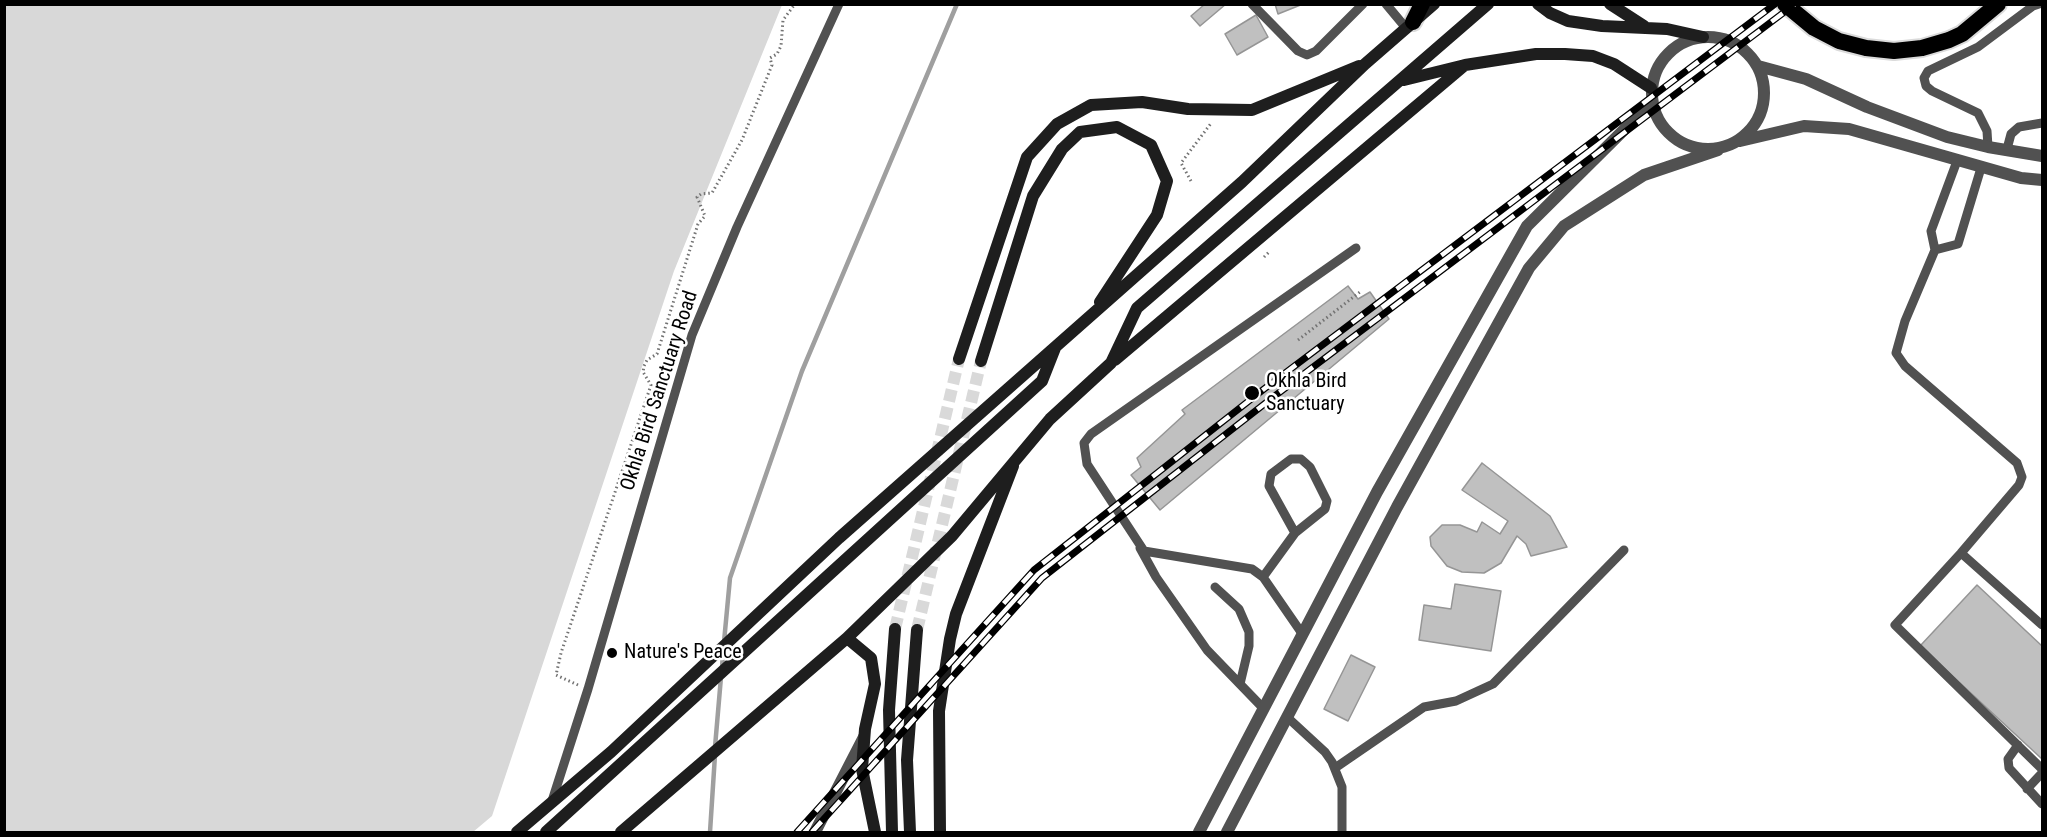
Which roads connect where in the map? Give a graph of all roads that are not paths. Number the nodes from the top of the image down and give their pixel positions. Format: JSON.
{"nodes":[{"id":1,"x":839,"y":4,"type":"edge"},
{"id":2,"x":1252,"y":4,"type":"edge"},
{"id":3,"x":1363,"y":4,"type":"edge"},
{"id":4,"x":1386,"y":4,"type":"edge"},
{"id":5,"x":1422,"y":4,"type":"edge"},
{"id":6,"x":1434,"y":4,"type":"edge"},
{"id":7,"x":1488,"y":4,"type":"edge"},
{"id":8,"x":1538,"y":4,"type":"edge"},
{"id":9,"x":1610,"y":4,"type":"edge"},
{"id":10,"x":1785,"y":4,"type":"edge"},
{"id":11,"x":2039,"y":4,"type":"edge"},
{"id":12,"x":1996,"y":7,"type":"edge"},
{"id":13,"x":1410,"y":25,"type":"junction"},
{"id":14,"x":1647,"y":28,"type":"junction"},
{"id":15,"x":1703,"y":37,"type":"junction"},
{"id":16,"x":1365,"y":64,"type":"junction"},
{"id":17,"x":1465,"y":65,"type":"junction"},
{"id":18,"x":1758,"y":66,"type":"junction"},
{"id":19,"x":1402,"y":80,"type":"junction"},
{"id":20,"x":1651,"y":87,"type":"junction"},
{"id":21,"x":1652,"y":102,"type":"junction"},
{"id":22,"x":2043,"y":123,"type":"edge"},
{"id":23,"x":1738,"y":142,"type":"junction"},
{"id":24,"x":1988,"y":147,"type":"junction"},
{"id":25,"x":2007,"y":149,"type":"junction"},
{"id":26,"x":1718,"y":150,"type":"junction"},
{"id":27,"x":2043,"y":156,"type":"edge"},
{"id":28,"x":1957,"y":161,"type":"junction"},
{"id":29,"x":1981,"y":168,"type":"junction"},
{"id":30,"x":2043,"y":180,"type":"edge"},
{"id":31,"x":1356,"y":248,"type":"dead end"},
{"id":32,"x":1935,"y":250,"type":"junction"},
{"id":33,"x":1091,"y":315,"type":"junction"},
{"id":34,"x":1056,"y":346,"type":"junction"},
{"id":35,"x":959,"y":359,"type":"tunnel mouth"},
{"id":36,"x":981,"y":361,"type":"tunnel mouth"},
{"id":37,"x":1111,"y":363,"type":"junction"},
{"id":38,"x":1017,"y":457,"type":"junction"},
{"id":39,"x":1295,"y":533,"type":"junction"},
{"id":40,"x":1138,"y":546,"type":"junction"},
{"id":41,"x":1624,"y":550,"type":"dead end"},
{"id":42,"x":1961,"y":553,"type":"junction"},
{"id":43,"x":1263,"y":577,"type":"junction"},
{"id":44,"x":1215,"y":588,"type":"dead end"},
{"id":45,"x":2043,"y":625,"type":"edge"},
{"id":46,"x":895,"y":629,"type":"tunnel mouth"},
{"id":47,"x":916,"y":630,"type":"tunnel mouth"},
{"id":48,"x":1304,"y":635,"type":"junction"},
{"id":49,"x":847,"y":638,"type":"junction"},
{"id":50,"x":1240,"y":684,"type":"junction"},
{"id":51,"x":1264,"y":709,"type":"junction"},
{"id":52,"x":1287,"y":717,"type":"junction"},
{"id":53,"x":864,"y":736,"type":"junction"},
{"id":54,"x":2018,"y":746,"type":"junction"},
{"id":55,"x":611,"y":752,"type":"junction"},
{"id":56,"x":622,"y":764,"type":"junction"},
{"id":57,"x":1335,"y":768,"type":"junction"},
{"id":58,"x":2043,"y":771,"type":"edge"},
{"id":59,"x":2027,"y":789,"type":"junction"},
{"id":60,"x":552,"y":801,"type":"junction"},
{"id":61,"x":2043,"y":804,"type":"edge"},
{"id":62,"x":517,"y":832,"type":"edge"},
{"id":63,"x":546,"y":832,"type":"edge"},
{"id":64,"x":621,"y":832,"type":"edge"},
{"id":65,"x":815,"y":832,"type":"edge"},
{"id":66,"x":875,"y":832,"type":"edge"},
{"id":67,"x":892,"y":832,"type":"edge"},
{"id":68,"x":910,"y":832,"type":"edge"},
{"id":69,"x":940,"y":832,"type":"edge"},
{"id":70,"x":1200,"y":832,"type":"edge"},
{"id":71,"x":1227,"y":832,"type":"edge"},
{"id":72,"x":1342,"y":832,"type":"edge"}],
"edges":[{"from":1,"to":60,"type":"lane","name":"Okhla Bird Sanctuary Road"},
{"from":2,"to":3,"type":"lane"},
{"from":4,"to":13,"type":"lane"},
{"from":5,"to":13,"type":"highway"},
{"from":6,"to":13,"type":"main road"},
{"from":7,"to":19,"type":"main road"},
{"from":8,"to":14,"type":"main road"},
{"from":9,"to":14,"type":"main road"},
{"from":10,"to":12,"type":"highway"},
{"from":11,"to":24,"type":"lane"},
{"from":13,"to":16,"type":"main road"},
{"from":14,"to":15,"type":"main road"},
{"from":15,"to":18,"type":"street"},
{"from":15,"to":20,"type":"street"},
{"from":16,"to":33,"type":"main road"},
{"from":16,"to":35,"type":"main road"},
{"from":17,"to":19,"type":"main road"},
{"from":17,"to":20,"type":"main road"},
{"from":17,"to":37,"type":"main road"},
{"from":18,"to":23,"type":"street"},
{"from":18,"to":24,"type":"street"},
{"from":19,"to":37,"type":"main road"},
{"from":20,"to":21,"type":"street"},
{"from":21,"to":26,"type":"street"},
{"from":21,"to":48,"type":"street"},
{"from":22,"to":25,"type":"lane"},
{"from":23,"to":26,"type":"street"},
{"from":23,"to":28,"type":"street"},
{"from":24,"to":25,"type":"street"},
{"from":25,"to":27,"type":"street"},
{"from":26,"to":52,"type":"street"},
{"from":28,"to":29,"type":"street"},
{"from":28,"to":32,"type":"lane"},
{"from":29,"to":30,"type":"street"},
{"from":29,"to":32,"type":"lane"},
{"from":31,"to":40,"type":"lane"},
{"from":32,"to":42,"type":"lane"},
{"from":33,"to":34,"type":"main road"},
{"from":33,"to":36,"type":"main road"},
{"from":34,"to":55,"type":"main road"},
{"from":34,"to":56,"type":"main road"},
{"from":37,"to":38,"type":"main road"},
{"from":38,"to":49,"type":"main road"},
{"from":38,"to":69,"type":"main road"},
{"from":39,"to":39,"type":"lane"},
{"from":39,"to":43,"type":"lane"},
{"from":40,"to":43,"type":"lane"},
{"from":40,"to":50,"type":"lane"},
{"from":41,"to":57,"type":"lane"},
{"from":42,"to":45,"type":"lane"},
{"from":42,"to":54,"type":"lane"},
{"from":43,"to":48,"type":"lane"},
{"from":44,"to":50,"type":"lane"},
{"from":46,"to":67,"type":"main road"},
{"from":47,"to":68,"type":"main road"},
{"from":48,"to":51,"type":"street"},
{"from":49,"to":53,"type":"main road"},
{"from":49,"to":64,"type":"main road"},
{"from":50,"to":51,"type":"lane"},
{"from":51,"to":70,"type":"street"},
{"from":52,"to":57,"type":"lane"},
{"from":52,"to":71,"type":"street"},
{"from":53,"to":65,"type":"street"},
{"from":53,"to":66,"type":"main road"},
{"from":54,"to":58,"type":"lane"},
{"from":54,"to":59,"type":"lane"},
{"from":55,"to":56,"type":"main road"},
{"from":55,"to":60,"type":"main road"},
{"from":56,"to":63,"type":"main road"},
{"from":57,"to":72,"type":"lane"},
{"from":58,"to":59,"type":"lane"},
{"from":59,"to":61,"type":"lane"},
{"from":60,"to":62,"type":"main road"}]}
